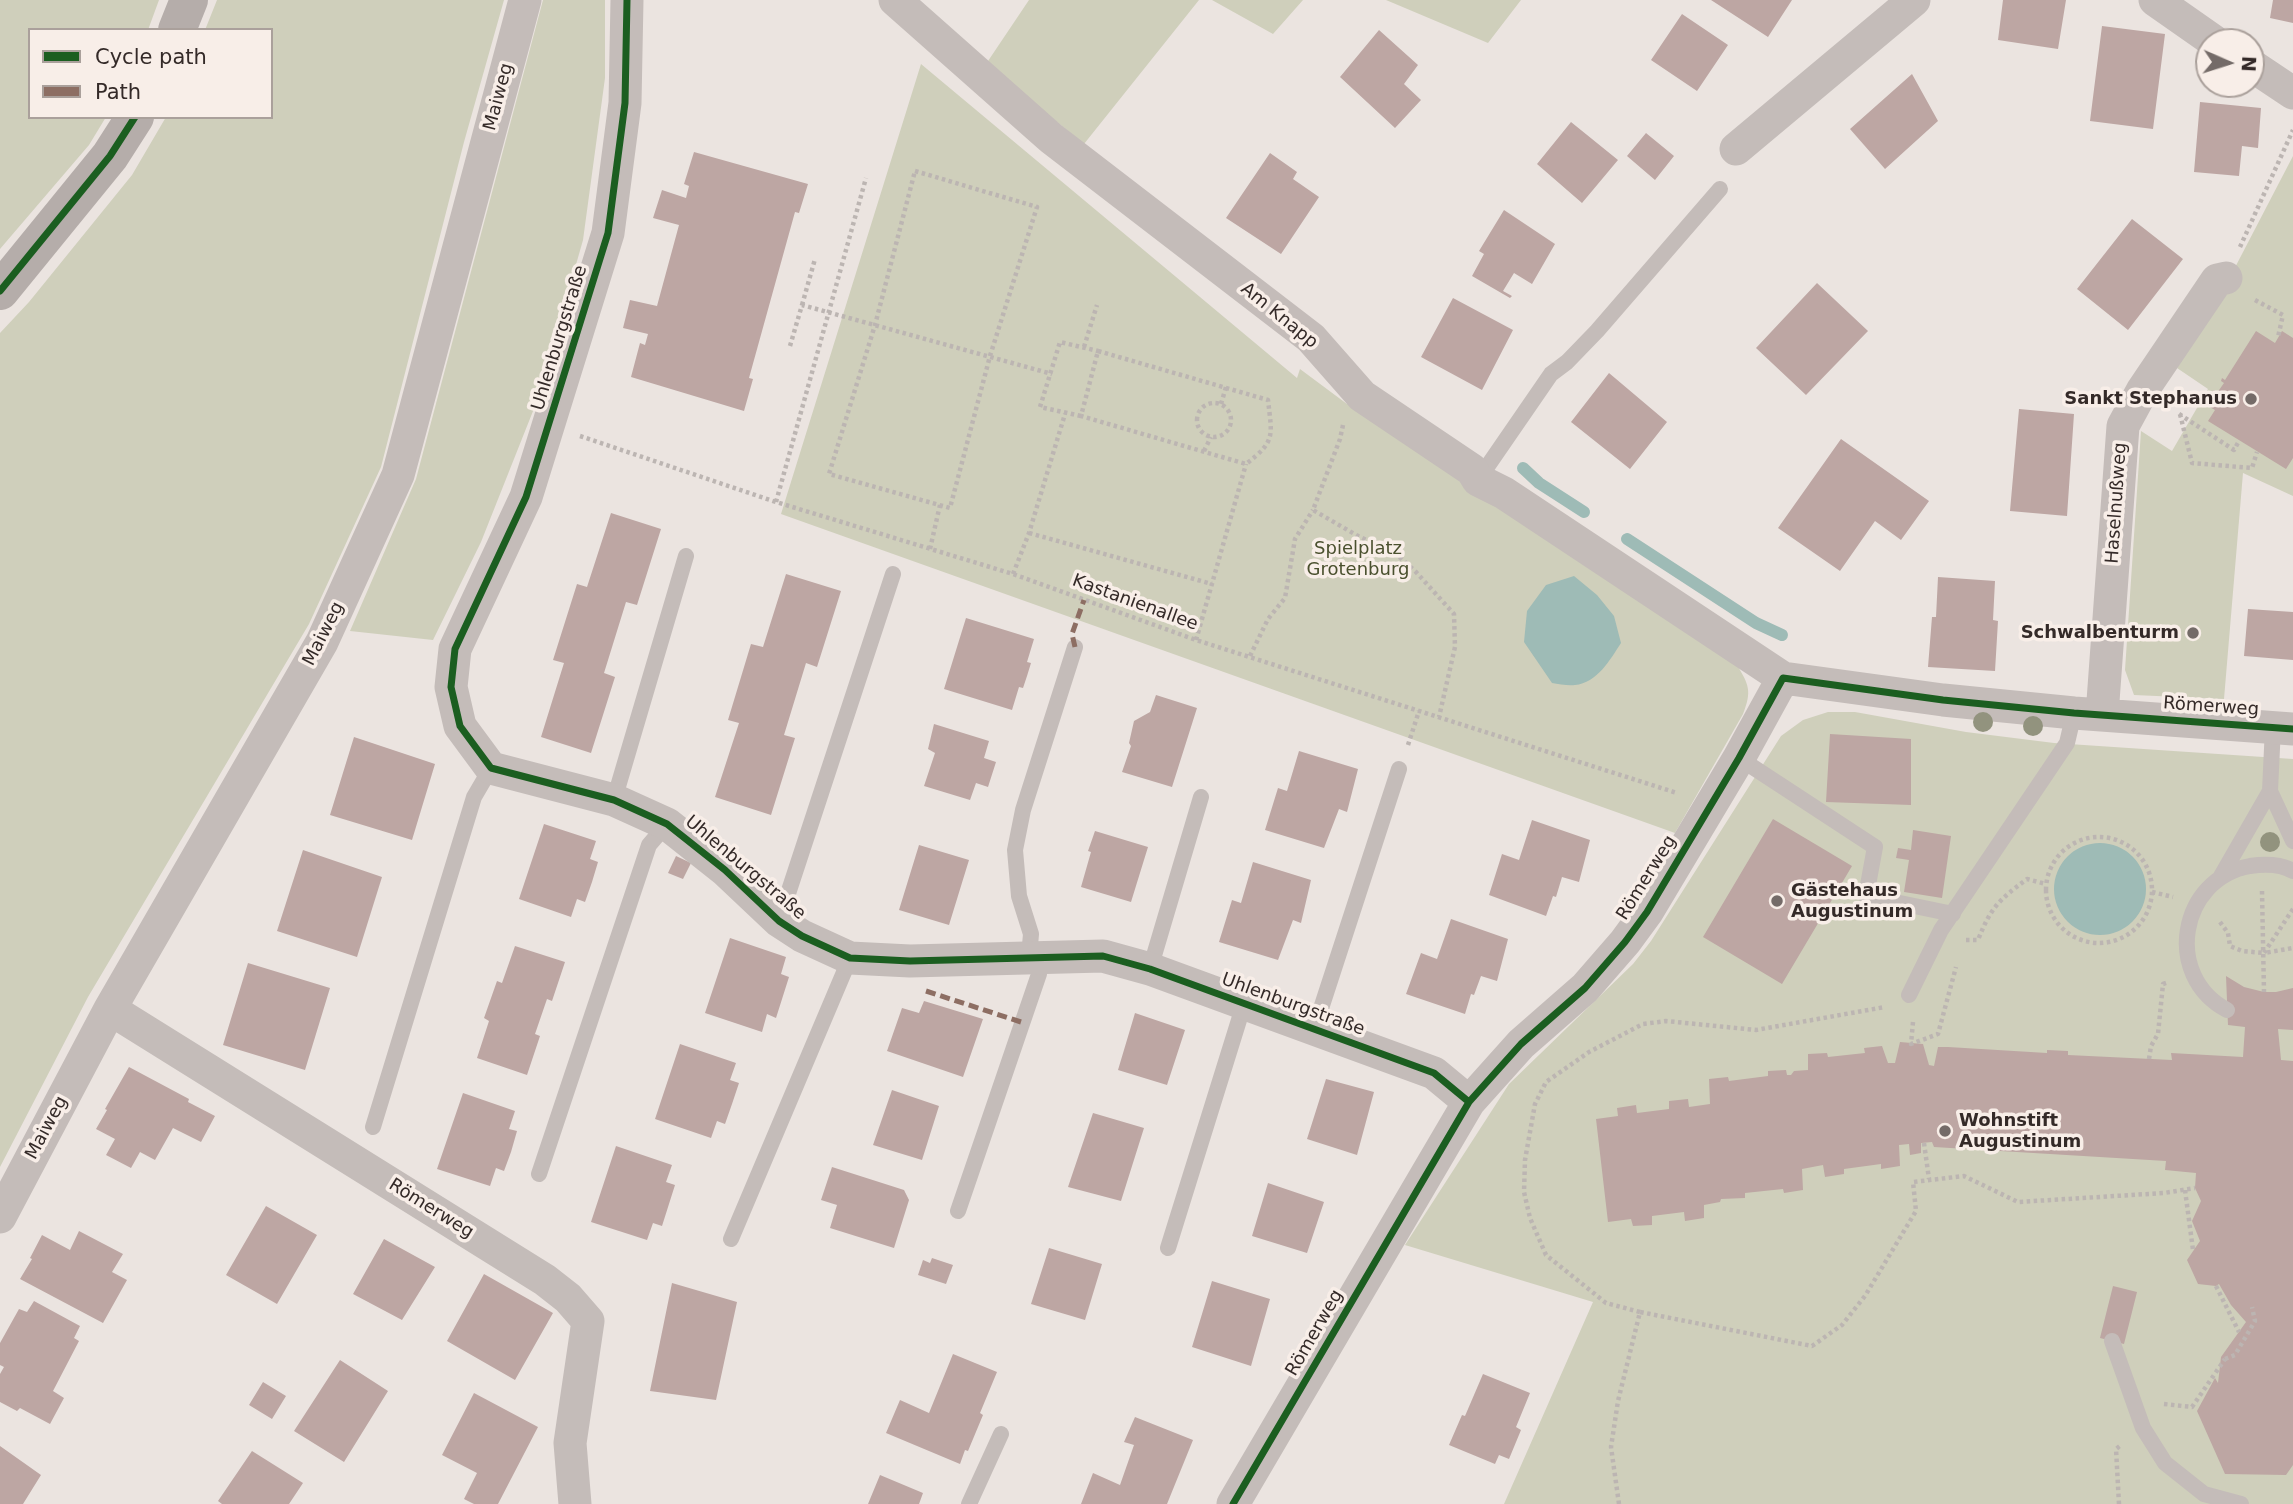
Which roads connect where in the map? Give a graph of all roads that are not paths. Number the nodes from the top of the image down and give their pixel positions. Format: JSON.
{"nodes":[{"id":1,"x":189,"y":0,"type":"edge"},
{"id":2,"x":525,"y":0,"type":"edge"},
{"id":3,"x":627,"y":0,"type":"edge"},
{"id":4,"x":895,"y":0,"type":"edge"},
{"id":5,"x":1914,"y":0,"type":"edge"},
{"id":6,"x":2155,"y":0,"type":"edge"},
{"id":7,"x":178,"y":28,"type":"edge"},
{"id":8,"x":2195,"y":28,"type":"edge"},
{"id":9,"x":2265,"y":74,"type":"edge"},
{"id":10,"x":2293,"y":93,"type":"edge"},
{"id":11,"x":134,"y":119,"type":"edge"},
{"id":12,"x":1736,"y":149,"type":"dead end"},
{"id":13,"x":1720,"y":189,"type":"dead end"},
{"id":14,"x":2221,"y":279,"type":"road end"},
{"id":15,"x":0,"y":291,"type":"edge"},
{"id":16,"x":1478,"y":480,"type":"junction"},
{"id":17,"x":686,"y":556,"type":"dead end"},
{"id":18,"x":893,"y":574,"type":"dead end"},
{"id":19,"x":1075,"y":647,"type":"dead end"},
{"id":20,"x":1783,"y":678,"type":"junction"},
{"id":21,"x":2088,"y":714,"type":"junction"},
{"id":22,"x":2283,"y":728,"type":"edge"},
{"id":23,"x":1739,"y":758,"type":"junction"},
{"id":24,"x":491,"y":768,"type":"junction"},
{"id":25,"x":1399,"y":769,"type":"road end"},
{"id":26,"x":2270,"y":791,"type":"junction"},
{"id":27,"x":1201,"y":797,"type":"dead end"},
{"id":28,"x":614,"y":800,"type":"junction"},
{"id":29,"x":667,"y":824,"type":"junction"},
{"id":30,"x":2293,"y":841,"type":"edge"},
{"id":31,"x":2293,"y":871,"type":"edge"},
{"id":32,"x":2220,"y":878,"type":"junction"},
{"id":33,"x":1953,"y":914,"type":"junction"},
{"id":34,"x":779,"y":921,"type":"junction"},
{"id":35,"x":1034,"y":957,"type":"junction"},
{"id":36,"x":850,"y":958,"type":"junction"},
{"id":37,"x":1150,"y":969,"type":"junction"},
{"id":38,"x":1909,"y":995,"type":"road end"},
{"id":39,"x":1244,"y":1004,"type":"junction"},
{"id":40,"x":110,"y":1009,"type":"junction"},
{"id":41,"x":2227,"y":1010,"type":"dead end"},
{"id":42,"x":1314,"y":1030,"type":"junction"},
{"id":43,"x":1469,"y":1102,"type":"junction"},
{"id":44,"x":373,"y":1127,"type":"dead end"},
{"id":45,"x":539,"y":1174,"type":"dead end"},
{"id":46,"x":958,"y":1211,"type":"dead end"},
{"id":47,"x":0,"y":1217,"type":"edge"},
{"id":48,"x":731,"y":1239,"type":"dead end"},
{"id":49,"x":1168,"y":1248,"type":"dead end"},
{"id":50,"x":2112,"y":1342,"type":"dead end"},
{"id":51,"x":1001,"y":1434,"type":"dead end"},
{"id":52,"x":575,"y":1504,"type":"edge"},
{"id":53,"x":969,"y":1504,"type":"edge"},
{"id":54,"x":1233,"y":1504,"type":"edge"},
{"id":55,"x":2241,"y":1504,"type":"edge"}],
"edges":[{"from":1,"to":7,"type":"main road"},
{"from":2,"to":40,"type":"street","name":"Maiweg"},
{"from":3,"to":24,"type":"street","name":"Uhlenburgstraße"},
{"from":4,"to":16,"type":"street","name":"Am Knapp"},
{"from":5,"to":12,"type":"street"},
{"from":6,"to":8,"type":"street"},
{"from":9,"to":10,"type":"street"},
{"from":11,"to":15,"type":"main road"},
{"from":13,"to":16,"type":"lane"},
{"from":14,"to":21,"type":"street","name":"Haselnußweg"},
{"from":16,"to":20,"type":"street","name":"Am Knapp"},
{"from":17,"to":28,"type":"lane"},
{"from":18,"to":34,"type":"lane","name":"Uhlenburgstraße"},
{"from":19,"to":35,"type":"lane"},
{"from":20,"to":21,"type":"street","name":"Römerweg"},
{"from":20,"to":23,"type":"street","name":"Römerweg"},
{"from":21,"to":22,"type":"street","name":"Römerweg"},
{"from":21,"to":33,"type":"lane"},
{"from":22,"to":26,"type":"lane"},
{"from":23,"to":33,"type":"lane"},
{"from":23,"to":43,"type":"street","name":"Römerweg"},
{"from":24,"to":28,"type":"street","name":"Uhlenburgstraße"},
{"from":24,"to":44,"type":"lane"},
{"from":25,"to":42,"type":"lane","name":"Uhlenburgstraße"},
{"from":26,"to":30,"type":"lane"},
{"from":26,"to":32,"type":"lane"},
{"from":27,"to":37,"type":"lane"},
{"from":28,"to":29,"type":"street","name":"Uhlenburgstraße"},
{"from":29,"to":34,"type":"street","name":"Uhlenburgstraße"},
{"from":29,"to":45,"type":"lane","name":"Uhlenburgstraße"},
{"from":31,"to":32,"type":"lane"},
{"from":32,"to":41,"type":"lane"},
{"from":33,"to":38,"type":"lane"},
{"from":34,"to":36,"type":"street","name":"Uhlenburgstraße"},
{"from":35,"to":36,"type":"street","name":"Uhlenburgstraße"},
{"from":35,"to":37,"type":"street","name":"Uhlenburgstraße"},
{"from":35,"to":46,"type":"lane"},
{"from":36,"to":48,"type":"lane"},
{"from":37,"to":39,"type":"street","name":"Uhlenburgstraße"},
{"from":39,"to":42,"type":"street","name":"Uhlenburgstraße"},
{"from":39,"to":49,"type":"lane","name":"Uhlenburgstraße"},
{"from":40,"to":47,"type":"street","name":"Maiweg"},
{"from":40,"to":52,"type":"street","name":"Römerweg"},
{"from":42,"to":43,"type":"street","name":"Uhlenburgstraße"},
{"from":43,"to":54,"type":"street","name":"Römerweg"},
{"from":50,"to":55,"type":"lane"},
{"from":51,"to":53,"type":"lane"}]}
